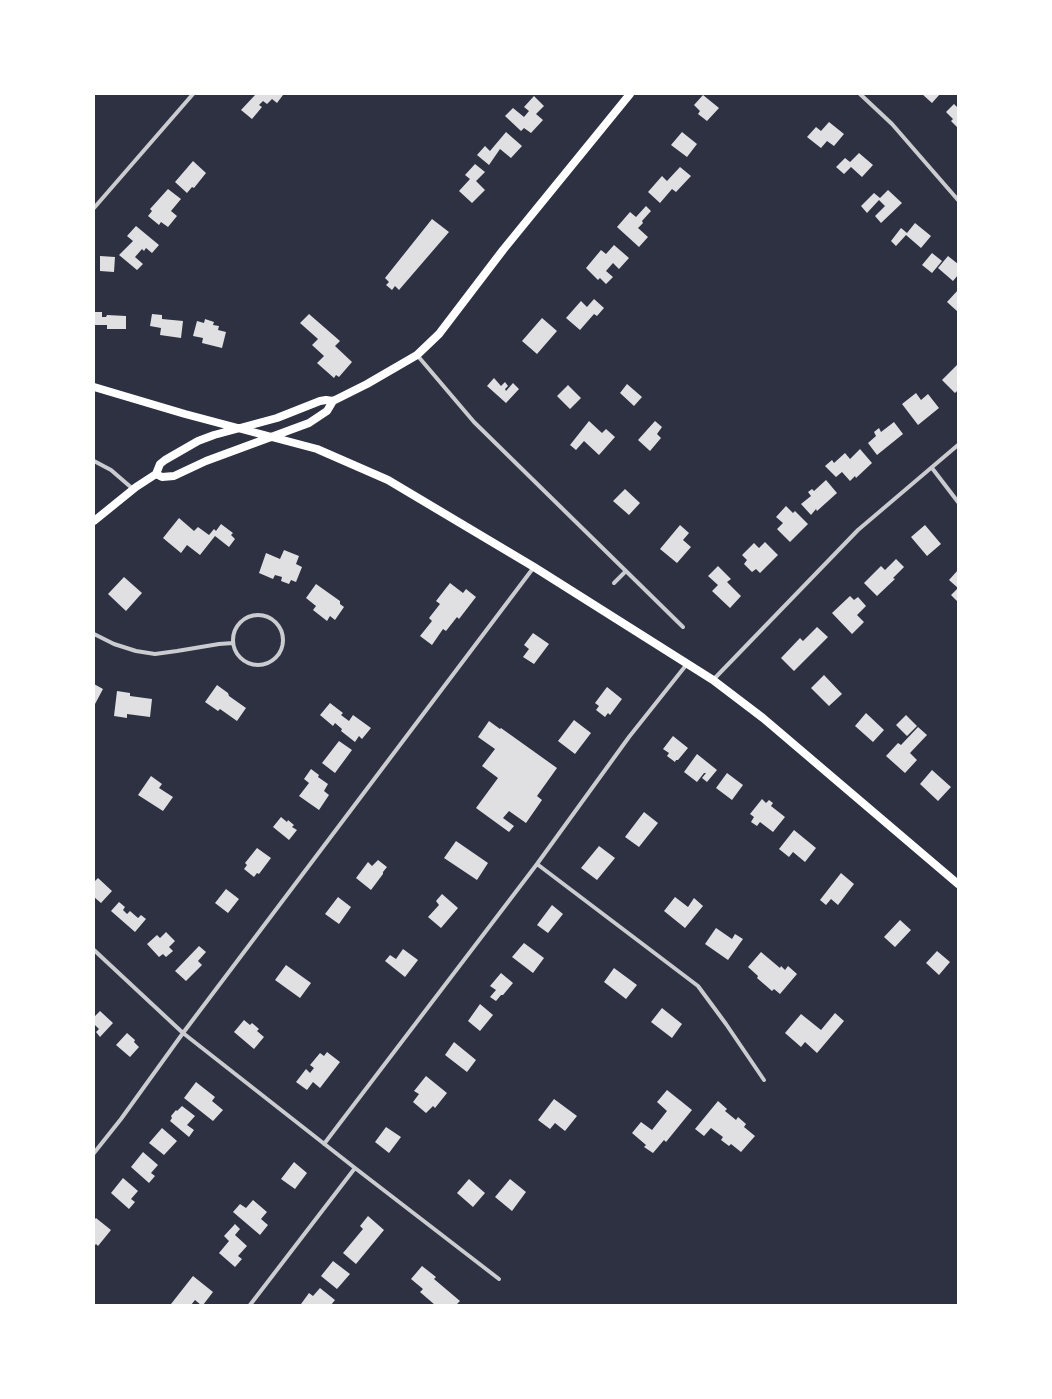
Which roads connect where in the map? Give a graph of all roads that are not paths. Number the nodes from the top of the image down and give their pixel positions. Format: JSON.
{"nodes":[{"id":1,"x":193,"y":94,"type":"edge"},
{"id":2,"x":630,"y":94,"type":"edge"},
{"id":3,"x":860,"y":94,"type":"edge"},
{"id":4,"x":958,"y":200,"type":"edge"},
{"id":5,"x":94,"y":208,"type":"edge"},
{"id":6,"x":417,"y":355,"type":"junction"},
{"id":7,"x":94,"y":387,"type":"edge"},
{"id":8,"x":333,"y":401,"type":"junction"},
{"id":9,"x":237,"y":428,"type":"junction"},
{"id":10,"x":271,"y":437,"type":"junction"},
{"id":11,"x":958,"y":445,"type":"edge"},
{"id":12,"x":94,"y":461,"type":"edge"},
{"id":13,"x":932,"y":468,"type":"junction"},
{"id":14,"x":156,"y":474,"type":"junction"},
{"id":15,"x":133,"y":489,"type":"junction"},
{"id":16,"x":958,"y":502,"type":"edge"},
{"id":17,"x":94,"y":521,"type":"edge"},
{"id":18,"x":534,"y":567,"type":"junction"},
{"id":19,"x":626,"y":571,"type":"junction"},
{"id":20,"x":614,"y":583,"type":"dead end"},
{"id":21,"x":683,"y":627,"type":"dead end"},
{"id":22,"x":94,"y":634,"type":"edge"},
{"id":23,"x":233,"y":643,"type":"junction"},
{"id":24,"x":687,"y":664,"type":"junction"},
{"id":25,"x":713,"y":680,"type":"junction"},
{"id":26,"x":537,"y":864,"type":"junction"},
{"id":27,"x":958,"y":884,"type":"edge"},
{"id":28,"x":94,"y":950,"type":"edge"},
{"id":29,"x":183,"y":1032,"type":"junction"},
{"id":30,"x":764,"y":1080,"type":"dead end"},
{"id":31,"x":324,"y":1144,"type":"junction"},
{"id":32,"x":94,"y":1154,"type":"edge"},
{"id":33,"x":355,"y":1168,"type":"junction"},
{"id":34,"x":498,"y":1279,"type":"dead end"},
{"id":35,"x":250,"y":1305,"type":"edge"}],
"edges":[{"from":1,"to":5,"type":"street"},
{"from":2,"to":6,"type":"main road"},
{"from":3,"to":4,"type":"street"},
{"from":6,"to":8,"type":"main road"},
{"from":6,"to":19,"type":"street"},
{"from":7,"to":9,"type":"main road"},
{"from":8,"to":9,"type":"main road"},
{"from":8,"to":10,"type":"main road"},
{"from":9,"to":10,"type":"main road"},
{"from":9,"to":14,"type":"main road"},
{"from":10,"to":14,"type":"main road"},
{"from":10,"to":18,"type":"main road"},
{"from":11,"to":13,"type":"street"},
{"from":12,"to":15,"type":"street"},
{"from":13,"to":16,"type":"street"},
{"from":13,"to":25,"type":"street"},
{"from":14,"to":15,"type":"main road"},
{"from":15,"to":17,"type":"main road"},
{"from":18,"to":24,"type":"main road"},
{"from":18,"to":29,"type":"street"},
{"from":19,"to":20,"type":"street"},
{"from":19,"to":21,"type":"street"},
{"from":22,"to":23,"type":"street"},
{"from":23,"to":23,"type":"street"},
{"from":24,"to":25,"type":"main road"},
{"from":24,"to":26,"type":"street"},
{"from":25,"to":27,"type":"main road"},
{"from":26,"to":30,"type":"street"},
{"from":26,"to":31,"type":"street"},
{"from":28,"to":29,"type":"street"},
{"from":29,"to":31,"type":"street"},
{"from":29,"to":32,"type":"street"},
{"from":31,"to":33,"type":"street"},
{"from":33,"to":34,"type":"street"},
{"from":33,"to":35,"type":"street"}]}
